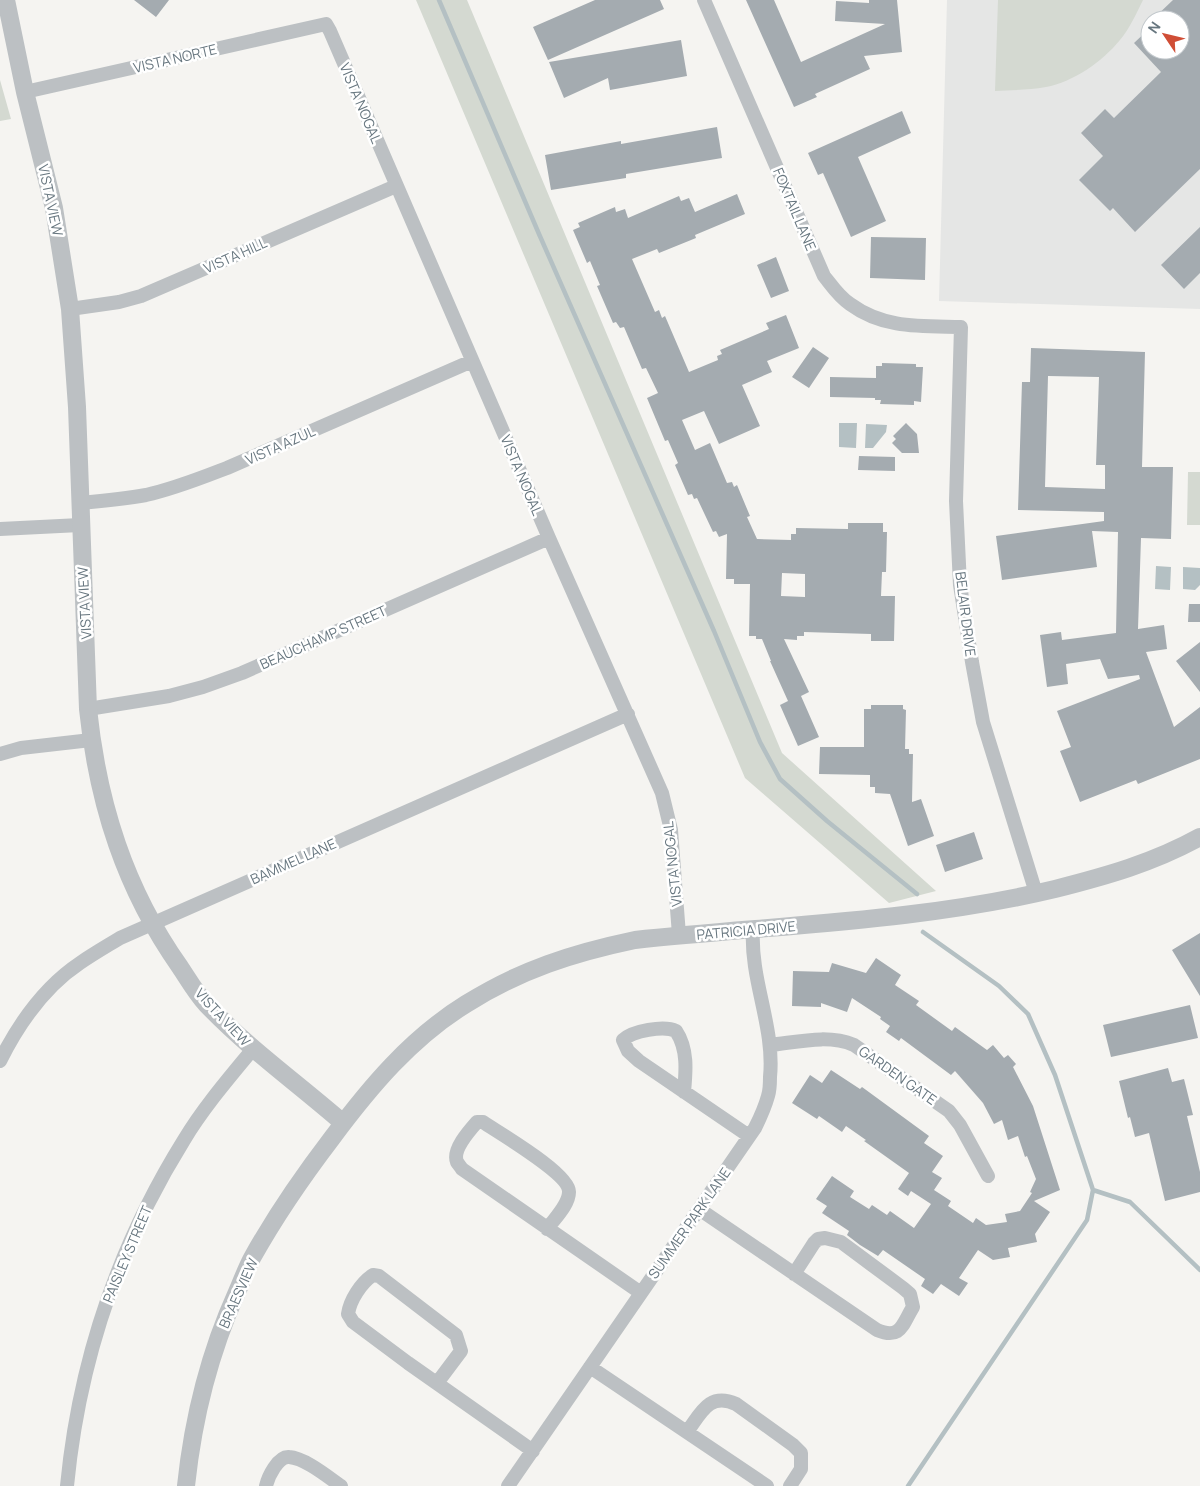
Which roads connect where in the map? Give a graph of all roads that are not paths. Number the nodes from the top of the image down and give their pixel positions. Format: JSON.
{"nodes":[{"id":1,"x":6,"y":0,"type":"edge"},
{"id":2,"x":704,"y":0,"type":"edge"},
{"id":3,"x":326,"y":24,"type":"joint"},
{"id":4,"x":25,"y":92,"type":"junction"},
{"id":5,"x":396,"y":186,"type":"junction"},
{"id":6,"x":70,"y":309,"type":"junction"},
{"id":7,"x":961,"y":327,"type":"joint"},
{"id":8,"x":472,"y":361,"type":"junction"},
{"id":9,"x":80,"y":503,"type":"junction"},
{"id":10,"x":80,"y":525,"type":"junction"},
{"id":11,"x":0,"y":528,"type":"edge"},
{"id":12,"x":549,"y":538,"type":"junction"},
{"id":13,"x":88,"y":709,"type":"junction"},
{"id":14,"x":628,"y":714,"type":"junction"},
{"id":15,"x":91,"y":740,"type":"junction"},
{"id":16,"x":0,"y":754,"type":"edge"},
{"id":17,"x":1200,"y":837,"type":"edge"},
{"id":18,"x":1036,"y":893,"type":"junction"},
{"id":19,"x":152,"y":923,"type":"junction"},
{"id":20,"x":752,"y":930,"type":"junction"},
{"id":21,"x":679,"y":935,"type":"junction"},
{"id":22,"x":770,"y":1045,"type":"junction"},
{"id":23,"x":253,"y":1049,"type":"junction"},
{"id":24,"x":0,"y":1061,"type":"edge"},
{"id":25,"x":684,"y":1092,"type":"junction"},
{"id":26,"x":343,"y":1123,"type":"junction"},
{"id":27,"x":749,"y":1136,"type":"junction"},
{"id":28,"x":988,"y":1176,"type":"dead end"},
{"id":29,"x":699,"y":1210,"type":"junction"},
{"id":30,"x":547,"y":1229,"type":"junction"},
{"id":31,"x":794,"y":1274,"type":"junction"},
{"id":32,"x":641,"y":1293,"type":"junction"},
{"id":33,"x":590,"y":1367,"type":"junction"},
{"id":34,"x":437,"y":1383,"type":"junction"},
{"id":35,"x":687,"y":1432,"type":"junction"},
{"id":36,"x":533,"y":1450,"type":"junction"},
{"id":37,"x":67,"y":1486,"type":"edge"},
{"id":38,"x":186,"y":1486,"type":"edge"},
{"id":39,"x":266,"y":1486,"type":"edge"},
{"id":40,"x":341,"y":1486,"type":"edge"},
{"id":41,"x":508,"y":1486,"type":"edge"},
{"id":42,"x":767,"y":1486,"type":"edge"},
{"id":43,"x":790,"y":1486,"type":"edge"}],
"edges":[{"from":1,"to":4,"type":"street","name":"VISTA VIEW"},
{"from":2,"to":7,"type":"street","name":"FOXTAIL LANE"},
{"from":3,"to":4,"type":"street","name":"VISTA NORTE"},
{"from":3,"to":5,"type":"street","name":"VISTA NOGAL"},
{"from":4,"to":6,"type":"street","name":"VISTA VIEW"},
{"from":5,"to":6,"type":"street","name":"VISTA HILL"},
{"from":5,"to":8,"type":"street","name":"VISTA NOGAL"},
{"from":6,"to":9,"type":"street","name":"VISTA VIEW"},
{"from":7,"to":18,"type":"street","name":"BELAIR DRIVE"},
{"from":8,"to":9,"type":"street","name":"VISTA AZUL"},
{"from":8,"to":12,"type":"street","name":"VISTA NOGAL"},
{"from":9,"to":10,"type":"street","name":"VISTA VIEW"},
{"from":10,"to":11,"type":"street"},
{"from":10,"to":13,"type":"street","name":"VISTA VIEW"},
{"from":12,"to":13,"type":"street","name":"BEAUCHAMP STREET"},
{"from":12,"to":14,"type":"street","name":"VISTA NOGAL"},
{"from":13,"to":15,"type":"street","name":"VISTA VIEW"},
{"from":14,"to":19,"type":"street","name":"BAMMEL LANE"},
{"from":14,"to":21,"type":"street","name":"VISTA NOGAL"},
{"from":15,"to":16,"type":"street"},
{"from":15,"to":19,"type":"street","name":"VISTA VIEW"},
{"from":17,"to":18,"type":"street","name":"PATRICIA DRIVE"},
{"from":18,"to":20,"type":"street","name":"PATRICIA DRIVE"},
{"from":19,"to":23,"type":"street","name":"VISTA VIEW"},
{"from":19,"to":24,"type":"street","name":"BAMMEL LANE"},
{"from":20,"to":21,"type":"street","name":"PATRICIA DRIVE"},
{"from":20,"to":22,"type":"street","name":"SUMMER PARK LANE"},
{"from":21,"to":26,"type":"street","name":"PATRICIA DRIVE"},
{"from":22,"to":27,"type":"street","name":"SUMMER PARK LANE"},
{"from":22,"to":28,"type":"street","name":"GARDEN GATE"},
{"from":23,"to":26,"type":"street","name":"VISTA VIEW"},
{"from":23,"to":37,"type":"street","name":"PAISLEY STREET"},
{"from":25,"to":25,"type":"street"},
{"from":25,"to":27,"type":"street"},
{"from":26,"to":38,"type":"street","name":"BRAESVIEW"},
{"from":27,"to":29,"type":"street","name":"SUMMER PARK LANE"},
{"from":29,"to":31,"type":"street"},
{"from":29,"to":32,"type":"street","name":"SUMMER PARK LANE"},
{"from":30,"to":30,"type":"street"},
{"from":30,"to":32,"type":"street"},
{"from":31,"to":31,"type":"street"},
{"from":32,"to":33,"type":"street","name":"SUMMER PARK LANE"},
{"from":33,"to":35,"type":"street"},
{"from":33,"to":36,"type":"street","name":"SUMMER PARK LANE"},
{"from":34,"to":34,"type":"street"},
{"from":34,"to":36,"type":"street"},
{"from":35,"to":42,"type":"street"},
{"from":35,"to":43,"type":"street"},
{"from":36,"to":41,"type":"street","name":"SUMMER PARK LANE"},
{"from":39,"to":40,"type":"street"}]}
